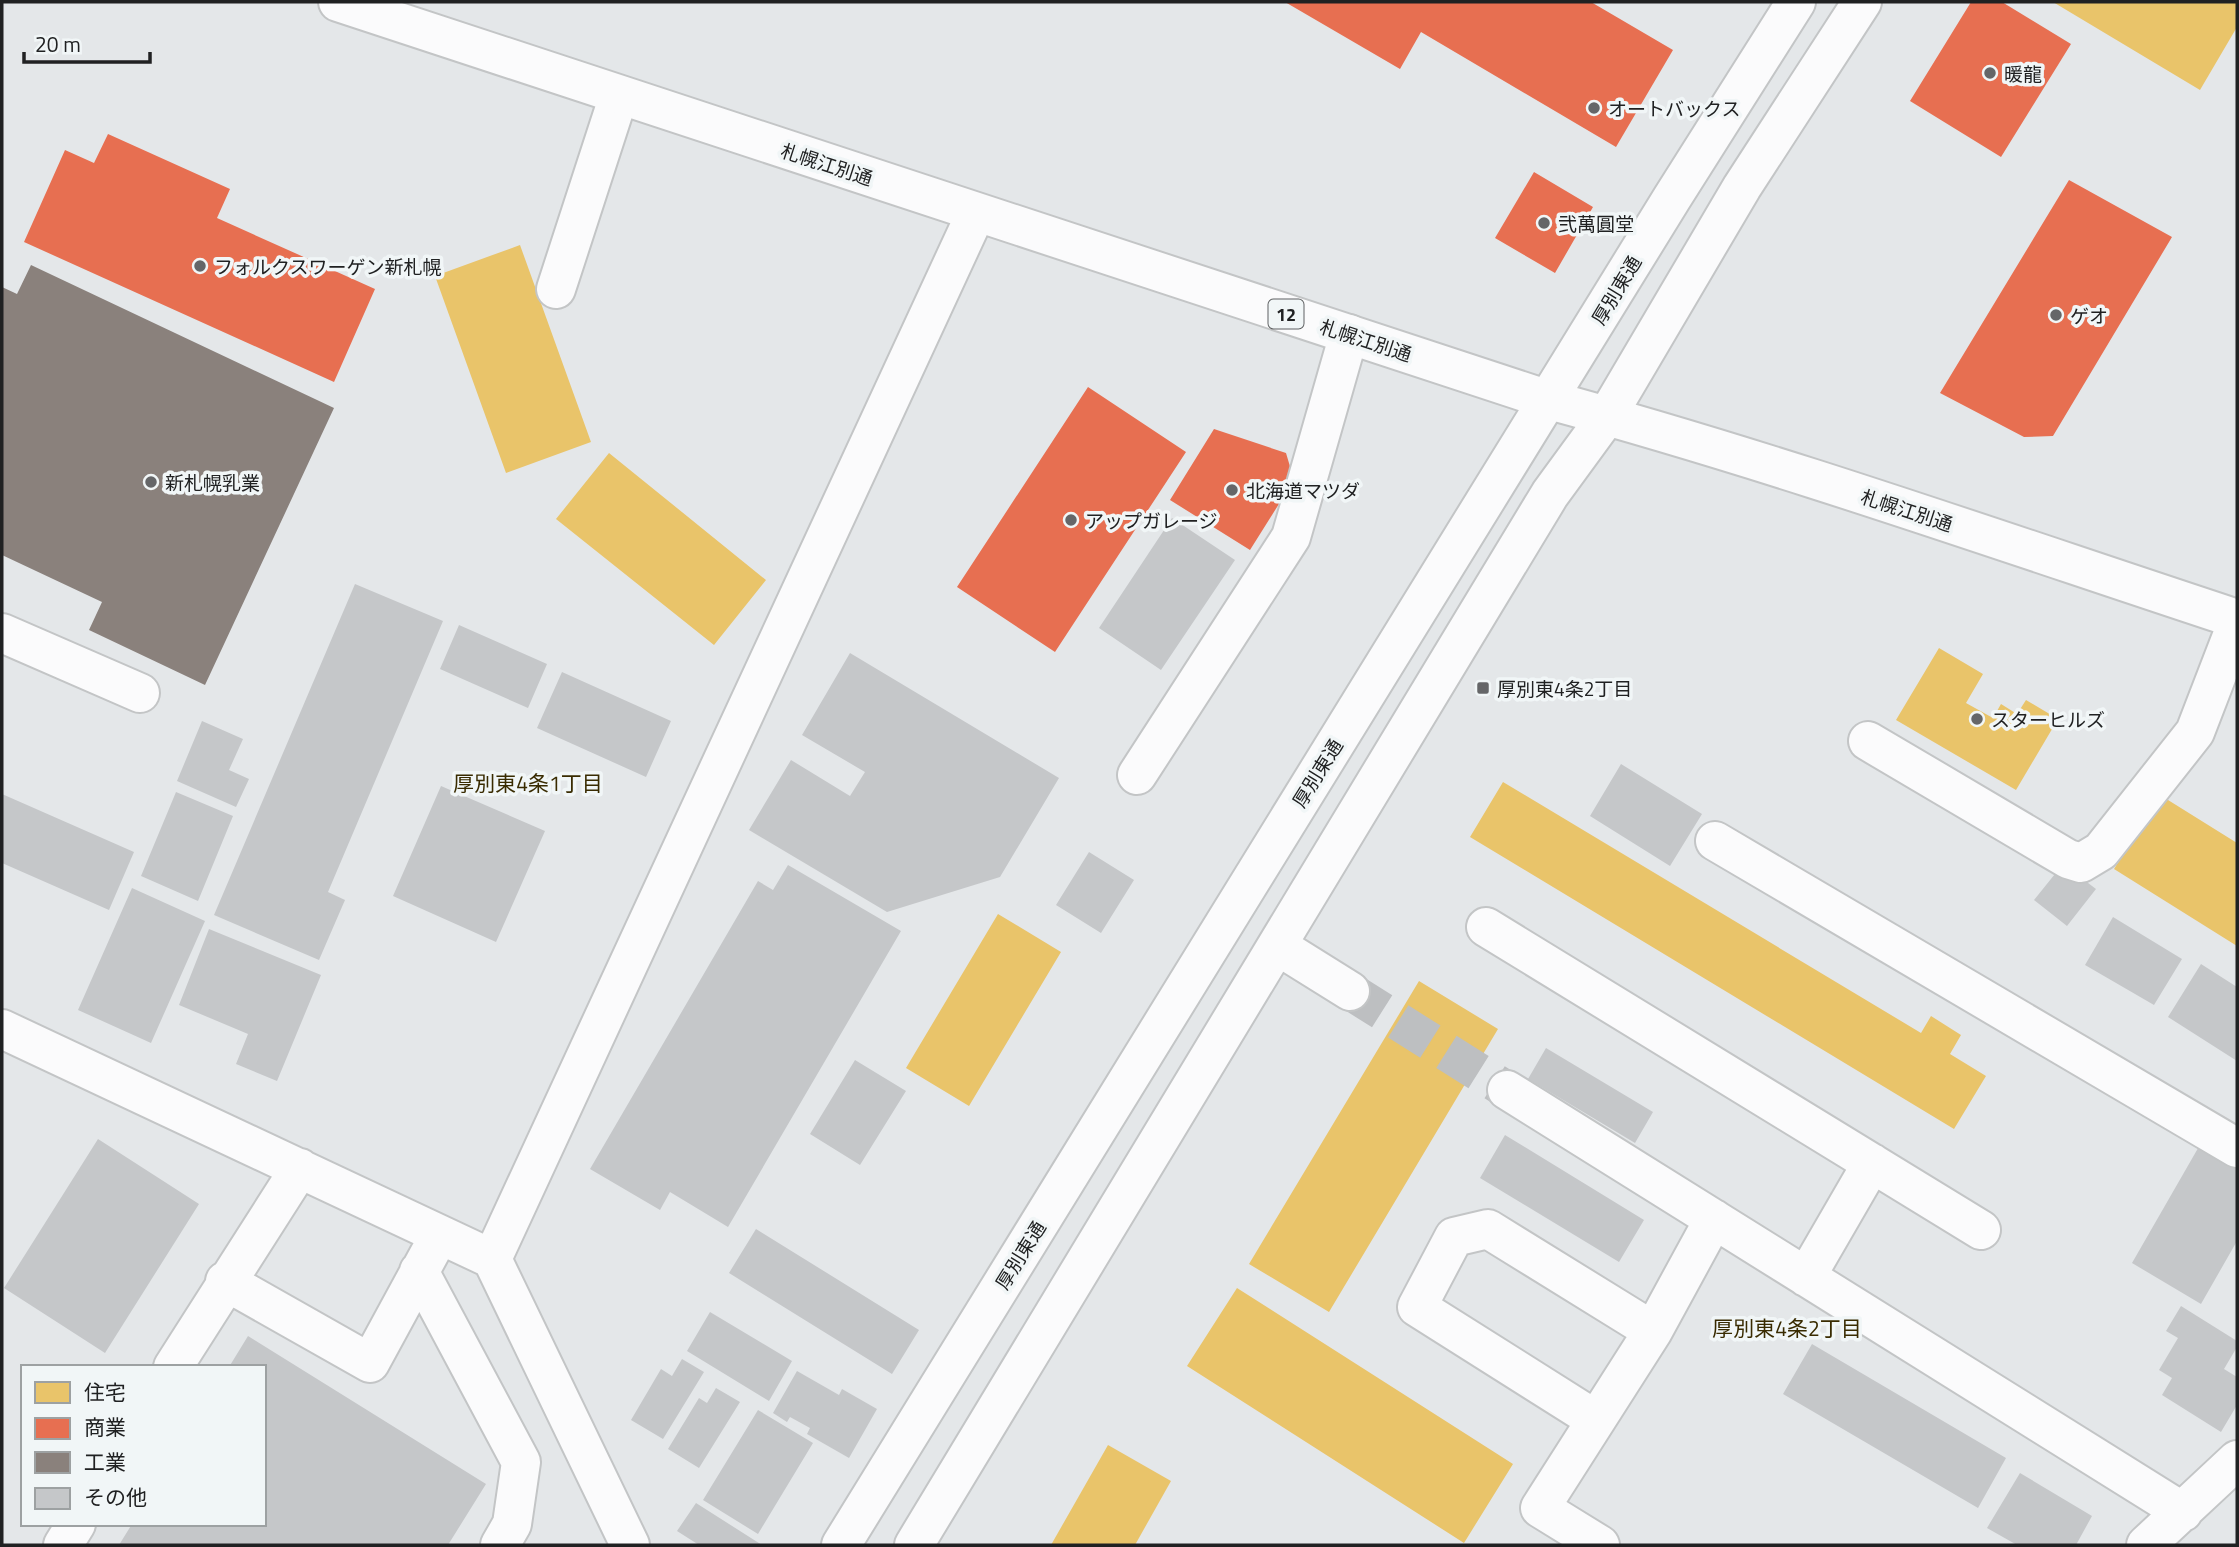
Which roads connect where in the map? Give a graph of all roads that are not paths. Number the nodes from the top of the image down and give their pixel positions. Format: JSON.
{"nodes":[{"id":1,"x":338,"y":2,"type":"edge"},
{"id":2,"x":1797,"y":2,"type":"edge"},
{"id":3,"x":1862,"y":2,"type":"edge"},
{"id":4,"x":619,"y":95,"type":"junction"},
{"id":5,"x":976,"y":213,"type":"junction"},
{"id":6,"x":556,"y":289,"type":"dead end"},
{"id":7,"x":1349,"y":334,"type":"junction"},
{"id":8,"x":1549,"y":400,"type":"junction"},
{"id":9,"x":1607,"y":415,"type":"junction"},
{"id":10,"x":2237,"y":621,"type":"edge"},
{"id":11,"x":2,"y":633,"type":"edge"},
{"id":12,"x":140,"y":693,"type":"dead end"},
{"id":13,"x":1868,"y":741,"type":"dead end"},
{"id":14,"x":1137,"y":775,"type":"dead end"},
{"id":15,"x":1714,"y":841,"type":"dead end"},
{"id":16,"x":1486,"y":927,"type":"dead end"},
{"id":17,"x":1278,"y":946,"type":"junction"},
{"id":18,"x":1350,"y":991,"type":"tunnel mouth"},
{"id":19,"x":2,"y":1029,"type":"edge"},
{"id":20,"x":1507,"y":1090,"type":"tunnel mouth"},
{"id":21,"x":2237,"y":1148,"type":"edge"},
{"id":22,"x":1872,"y":1163,"type":"junction"},
{"id":23,"x":300,"y":1168,"type":"junction"},
{"id":24,"x":1714,"y":1219,"type":"junction"},
{"id":25,"x":1981,"y":1230,"type":"dead end"},
{"id":26,"x":439,"y":1236,"type":"junction"},
{"id":27,"x":492,"y":1259,"type":"junction"},
{"id":28,"x":419,"y":1270,"type":"junction"},
{"id":29,"x":1806,"y":1277,"type":"junction"},
{"id":30,"x":225,"y":1282,"type":"junction"},
{"id":31,"x":1653,"y":1331,"type":"junction"},
{"id":32,"x":174,"y":1365,"type":"edge"},
{"id":33,"x":1596,"y":1420,"type":"junction"},
{"id":34,"x":2237,"y":1460,"type":"edge"},
{"id":35,"x":2183,"y":1512,"type":"junction"},
{"id":36,"x":75,"y":1526,"type":"edge"},
{"id":37,"x":63,"y":1545,"type":"edge"},
{"id":38,"x":500,"y":1545,"type":"edge"},
{"id":39,"x":630,"y":1545,"type":"edge"},
{"id":40,"x":841,"y":1545,"type":"edge"},
{"id":41,"x":914,"y":1545,"type":"edge"},
{"id":42,"x":1600,"y":1545,"type":"edge"},
{"id":43,"x":2146,"y":1545,"type":"edge"}],
"edges":[{"from":1,"to":4,"type":"main road","name":"札幌江別通","number":"12"},
{"from":2,"to":8,"type":"main road","name":"厚別東通"},
{"from":3,"to":9,"type":"main road"},
{"from":4,"to":5,"type":"main road","name":"札幌江別通","number":"12"},
{"from":4,"to":6,"type":"main road"},
{"from":5,"to":7,"type":"main road","name":"札幌江別通","number":"12"},
{"from":5,"to":27,"type":"main road"},
{"from":7,"to":8,"type":"main road","name":"札幌江別通","number":"12"},
{"from":7,"to":14,"type":"main road"},
{"from":8,"to":9,"type":"main road","name":"札幌江別通","number":"12"},
{"from":8,"to":40,"type":"main road","name":"厚別東通"},
{"from":9,"to":10,"type":"main road","name":"札幌江別通","number":"12"},
{"from":9,"to":17,"type":"main road"},
{"from":10,"to":13,"type":"main road"},
{"from":11,"to":12,"type":"main road"},
{"from":15,"to":21,"type":"main road"},
{"from":16,"to":22,"type":"main road"},
{"from":17,"to":18,"type":"main road"},
{"from":17,"to":41,"type":"main road"},
{"from":19,"to":23,"type":"main road"},
{"from":20,"to":24,"type":"main road"},
{"from":22,"to":25,"type":"main road"},
{"from":22,"to":29,"type":"main road"},
{"from":23,"to":26,"type":"main road"},
{"from":23,"to":30,"type":"main road"},
{"from":24,"to":29,"type":"main road"},
{"from":24,"to":31,"type":"main road"},
{"from":26,"to":27,"type":"main road"},
{"from":26,"to":28,"type":"main road"},
{"from":27,"to":39,"type":"main road"},
{"from":28,"to":30,"type":"main road"},
{"from":28,"to":38,"type":"main road"},
{"from":29,"to":35,"type":"main road"},
{"from":30,"to":32,"type":"main road"},
{"from":31,"to":33,"type":"main road"},
{"from":31,"to":33,"type":"main road"},
{"from":33,"to":42,"type":"main road"},
{"from":34,"to":35,"type":"main road"},
{"from":35,"to":43,"type":"main road"},
{"from":36,"to":37,"type":"main road"}]}
